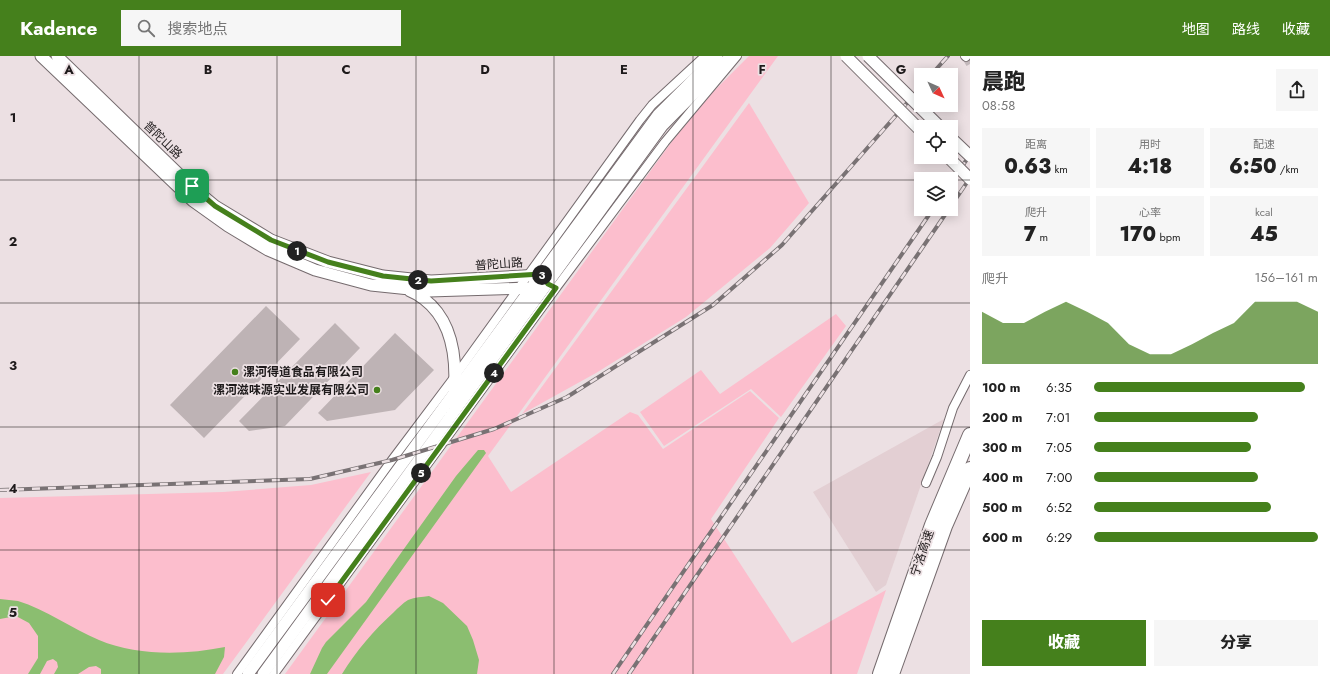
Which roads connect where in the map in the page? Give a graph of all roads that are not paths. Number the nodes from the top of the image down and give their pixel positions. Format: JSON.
{"nodes":[{"id":1,"x":41,"y":56,"type":"edge"},
{"id":2,"x":57,"y":56,"type":"edge"},
{"id":3,"x":705,"y":56,"type":"edge"},
{"id":4,"x":717,"y":56,"type":"edge"},
{"id":5,"x":731,"y":56,"type":"edge"},
{"id":6,"x":737,"y":56,"type":"edge"},
{"id":7,"x":846,"y":56,"type":"edge"},
{"id":8,"x":868,"y":56,"type":"edge"},
{"id":9,"x":933,"y":120,"type":"edge"},
{"id":10,"x":914,"y":124,"type":"edge"},
{"id":11,"x":958,"y":145,"type":"edge"},
{"id":12,"x":970,"y":156,"type":"edge"},
{"id":13,"x":955,"y":164,"type":"edge"},
{"id":14,"x":970,"y":179,"type":"edge"},
{"id":15,"x":527,"y":275,"type":"junction"},
{"id":16,"x":548,"y":282,"type":"junction"},
{"id":17,"x":406,"y":288,"type":"junction"},
{"id":18,"x":517,"y":288,"type":"junction"},
{"id":19,"x":531,"y":288,"type":"junction"},
{"id":20,"x":456,"y":375,"type":"junction"},
{"id":21,"x":970,"y":375,"type":"edge"},
{"id":22,"x":454,"y":396,"type":"junction"},
{"id":23,"x":970,"y":435,"type":"edge"},
{"id":24,"x":970,"y":469,"type":"edge"},
{"id":25,"x":926,"y":483,"type":"dead end"},
{"id":26,"x":237,"y":674,"type":"edge"},
{"id":27,"x":248,"y":674,"type":"edge"},
{"id":28,"x":263,"y":674,"type":"edge"},
{"id":29,"x":274,"y":674,"type":"edge"},
{"id":30,"x":880,"y":674,"type":"edge"},
{"id":31,"x":892,"y":674,"type":"edge"}],
"edges":[{"from":1,"to":17,"type":"main road","name":"普陀山路"},
{"from":2,"to":15,"type":"main road","name":"普陀山路"},
{"from":3,"to":15,"type":"street"},
{"from":4,"to":16,"type":"main road"},
{"from":5,"to":16,"type":"main road"},
{"from":6,"to":16,"type":"street"},
{"from":7,"to":10,"type":"main road","bridge":true},
{"from":8,"to":9,"type":"main road","bridge":true},
{"from":11,"to":12,"type":"main road","bridge":true},
{"from":13,"to":14,"type":"main road","bridge":true},
{"from":15,"to":16,"type":"main road","name":"普陀山路"},
{"from":15,"to":18,"type":"street"},
{"from":16,"to":19,"type":"main road","name":"普陀山路"},
{"from":16,"to":28,"type":"main road"},
{"from":16,"to":29,"type":"street"},
{"from":17,"to":18,"type":"main road","name":"普陀山路"},
{"from":17,"to":20,"type":"main road"},
{"from":18,"to":19,"type":"main road","name":"普陀山路"},
{"from":18,"to":20,"type":"street"},
{"from":19,"to":22,"type":"main road"},
{"from":20,"to":22,"type":"main road"},
{"from":20,"to":26,"type":"street"},
{"from":21,"to":25,"type":"street"},
{"from":22,"to":27,"type":"main road"},
{"from":23,"to":30,"type":"highway","name":"宁洛高速"},
{"from":24,"to":31,"type":"highway","name":"宁洛高速"}]}
